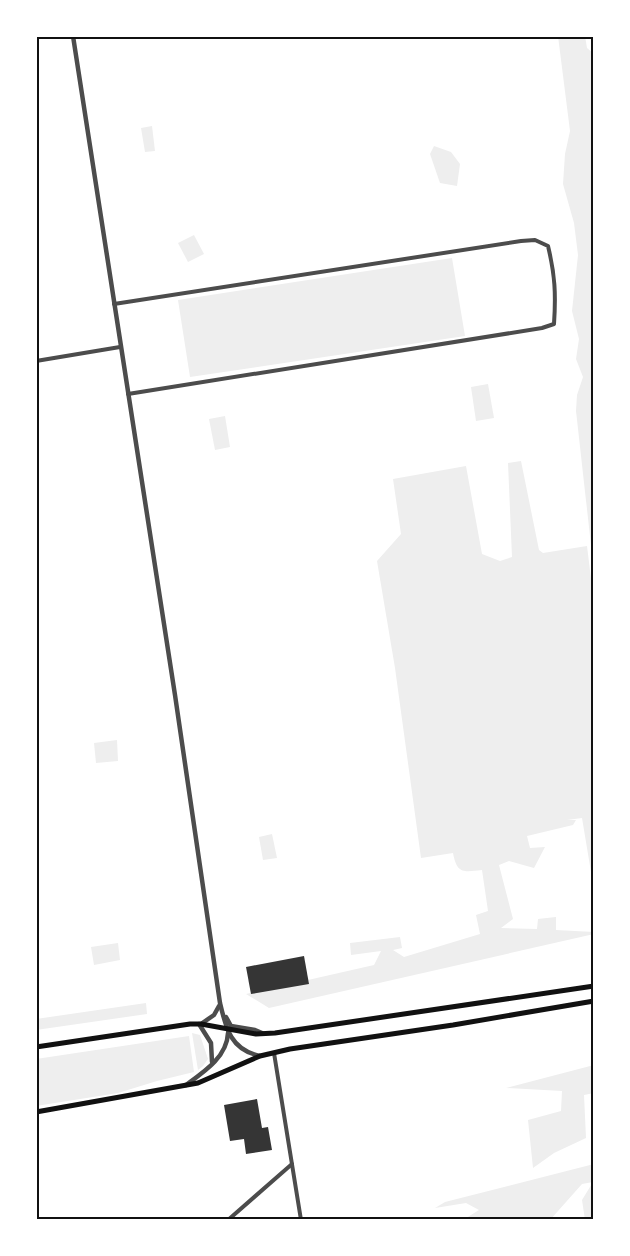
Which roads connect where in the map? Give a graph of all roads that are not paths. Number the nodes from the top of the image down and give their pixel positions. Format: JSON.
{"nodes":[{"id":1,"x":73,"y":36,"type":"edge"},
{"id":2,"x":113,"y":304,"type":"junction"},
{"id":3,"x":120,"y":347,"type":"junction"},
{"id":4,"x":36,"y":361,"type":"edge"},
{"id":5,"x":128,"y":394,"type":"junction"},
{"id":6,"x":594,"y":986,"type":"edge"},
{"id":7,"x":594,"y":1001,"type":"edge"},
{"id":8,"x":220,"y":1003,"type":"junction"},
{"id":9,"x":200,"y":1024,"type":"junction"},
{"id":10,"x":228,"y":1030,"type":"junction"},
{"id":11,"x":262,"y":1033,"type":"junction"},
{"id":12,"x":36,"y":1047,"type":"edge"},
{"id":13,"x":274,"y":1052,"type":"junction"},
{"id":14,"x":260,"y":1056,"type":"junction"},
{"id":15,"x":212,"y":1065,"type":"junction"},
{"id":16,"x":184,"y":1086,"type":"junction"},
{"id":17,"x":36,"y":1112,"type":"edge"},
{"id":18,"x":292,"y":1164,"type":"junction"},
{"id":19,"x":228,"y":1220,"type":"edge"},
{"id":20,"x":301,"y":1220,"type":"edge"}],
"edges":[{"from":1,"to":2,"type":"street"},
{"from":2,"to":3,"type":"street"},
{"from":2,"to":5,"type":"street"},
{"from":3,"to":4,"type":"street"},
{"from":3,"to":5,"type":"street"},
{"from":5,"to":8,"type":"street"},
{"from":6,"to":11,"type":"main road"},
{"from":7,"to":13,"type":"main road"},
{"from":8,"to":9,"type":"street"},
{"from":8,"to":10,"type":"street"},
{"from":8,"to":11,"type":"street"},
{"from":9,"to":10,"type":"main road"},
{"from":9,"to":12,"type":"main road"},
{"from":9,"to":15,"type":"street"},
{"from":10,"to":11,"type":"main road"},
{"from":10,"to":14,"type":"street"},
{"from":10,"to":15,"type":"street"},
{"from":13,"to":14,"type":"main road"},
{"from":13,"to":18,"type":"street"},
{"from":14,"to":16,"type":"main road"},
{"from":15,"to":16,"type":"street"},
{"from":16,"to":17,"type":"main road"},
{"from":18,"to":19,"type":"street"},
{"from":18,"to":20,"type":"street"}]}
